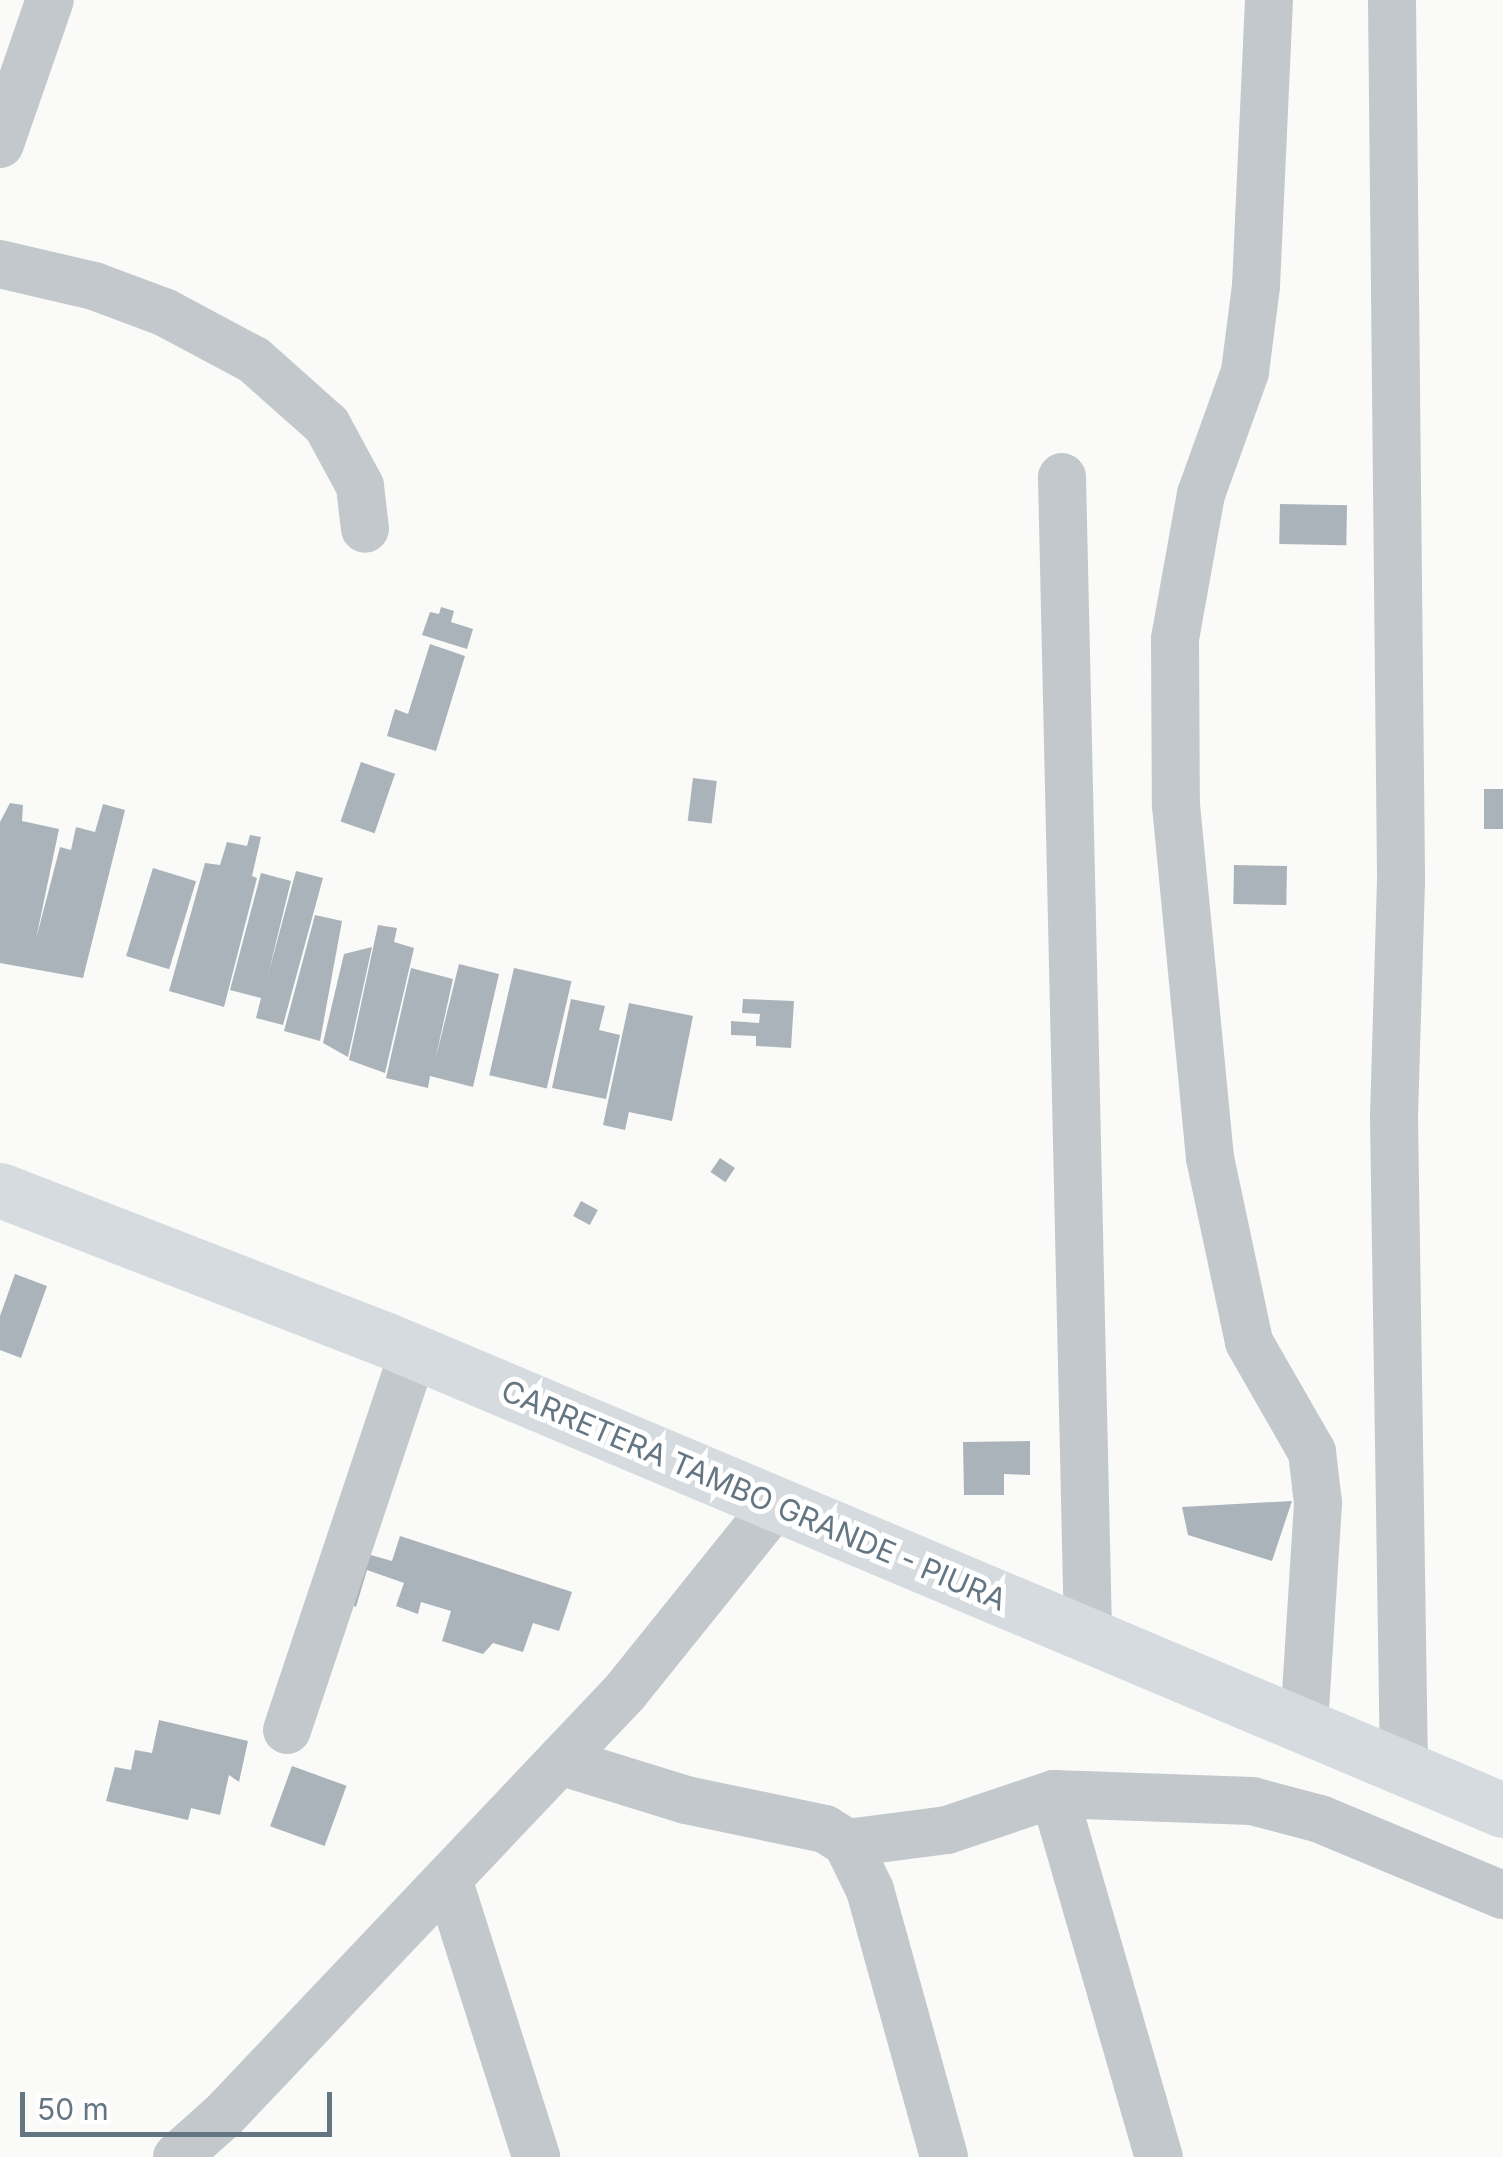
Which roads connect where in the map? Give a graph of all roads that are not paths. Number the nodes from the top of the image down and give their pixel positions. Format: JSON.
{"nodes":[{"id":1,"x":50,"y":0,"type":"edge"},
{"id":2,"x":1269,"y":0,"type":"edge"},
{"id":3,"x":1392,"y":0,"type":"edge"},
{"id":4,"x":0,"y":144,"type":"edge"},
{"id":5,"x":0,"y":264,"type":"edge"},
{"id":6,"x":1062,"y":477,"type":"dead end"},
{"id":7,"x":365,"y":529,"type":"dead end"},
{"id":8,"x":0,"y":1190,"type":"edge"},
{"id":9,"x":414,"y":1351,"type":"junction"},
{"id":10,"x":776,"y":1504,"type":"junction"},
{"id":11,"x":1088,"y":1636,"type":"junction"},
{"id":12,"x":1304,"y":1726,"type":"junction"},
{"id":13,"x":287,"y":1730,"type":"dead end"},
{"id":14,"x":560,"y":1761,"type":"junction"},
{"id":15,"x":1404,"y":1768,"type":"junction"},
{"id":16,"x":1054,"y":1794,"type":"junction"},
{"id":17,"x":1503,"y":1810,"type":"edge"},
{"id":18,"x":847,"y":1843,"type":"junction"},
{"id":19,"x":448,"y":1879,"type":"junction"},
{"id":20,"x":1503,"y":1895,"type":"edge"},
{"id":21,"x":177,"y":2157,"type":"edge"},
{"id":22,"x":536,"y":2157,"type":"edge"},
{"id":23,"x":944,"y":2157,"type":"edge"},
{"id":24,"x":1159,"y":2157,"type":"edge"}],
"edges":[{"from":1,"to":4,"type":"street"},
{"from":2,"to":12,"type":"street"},
{"from":3,"to":15,"type":"street"},
{"from":5,"to":7,"type":"street"},
{"from":6,"to":11,"type":"street"},
{"from":8,"to":9,"type":"main road","name":"CARRETERA TAMBO GRANDE - PIURA"},
{"from":9,"to":10,"type":"main road","name":"CARRETERA TAMBO GRANDE - PIURA"},
{"from":9,"to":13,"type":"street"},
{"from":10,"to":11,"type":"main road","name":"CARRETERA TAMBO GRANDE - PIURA"},
{"from":10,"to":14,"type":"street"},
{"from":11,"to":12,"type":"main road","name":"CARRETERA TAMBO GRANDE - PIURA"},
{"from":12,"to":15,"type":"main road","name":"CARRETERA TAMBO GRANDE - PIURA"},
{"from":14,"to":18,"type":"street"},
{"from":14,"to":19,"type":"street"},
{"from":15,"to":17,"type":"main road","name":"CARRETERA TAMBO GRANDE - PIURA"},
{"from":16,"to":18,"type":"street"},
{"from":16,"to":20,"type":"street"},
{"from":16,"to":24,"type":"street"},
{"from":18,"to":23,"type":"street"},
{"from":19,"to":21,"type":"street"},
{"from":19,"to":22,"type":"street"}]}
